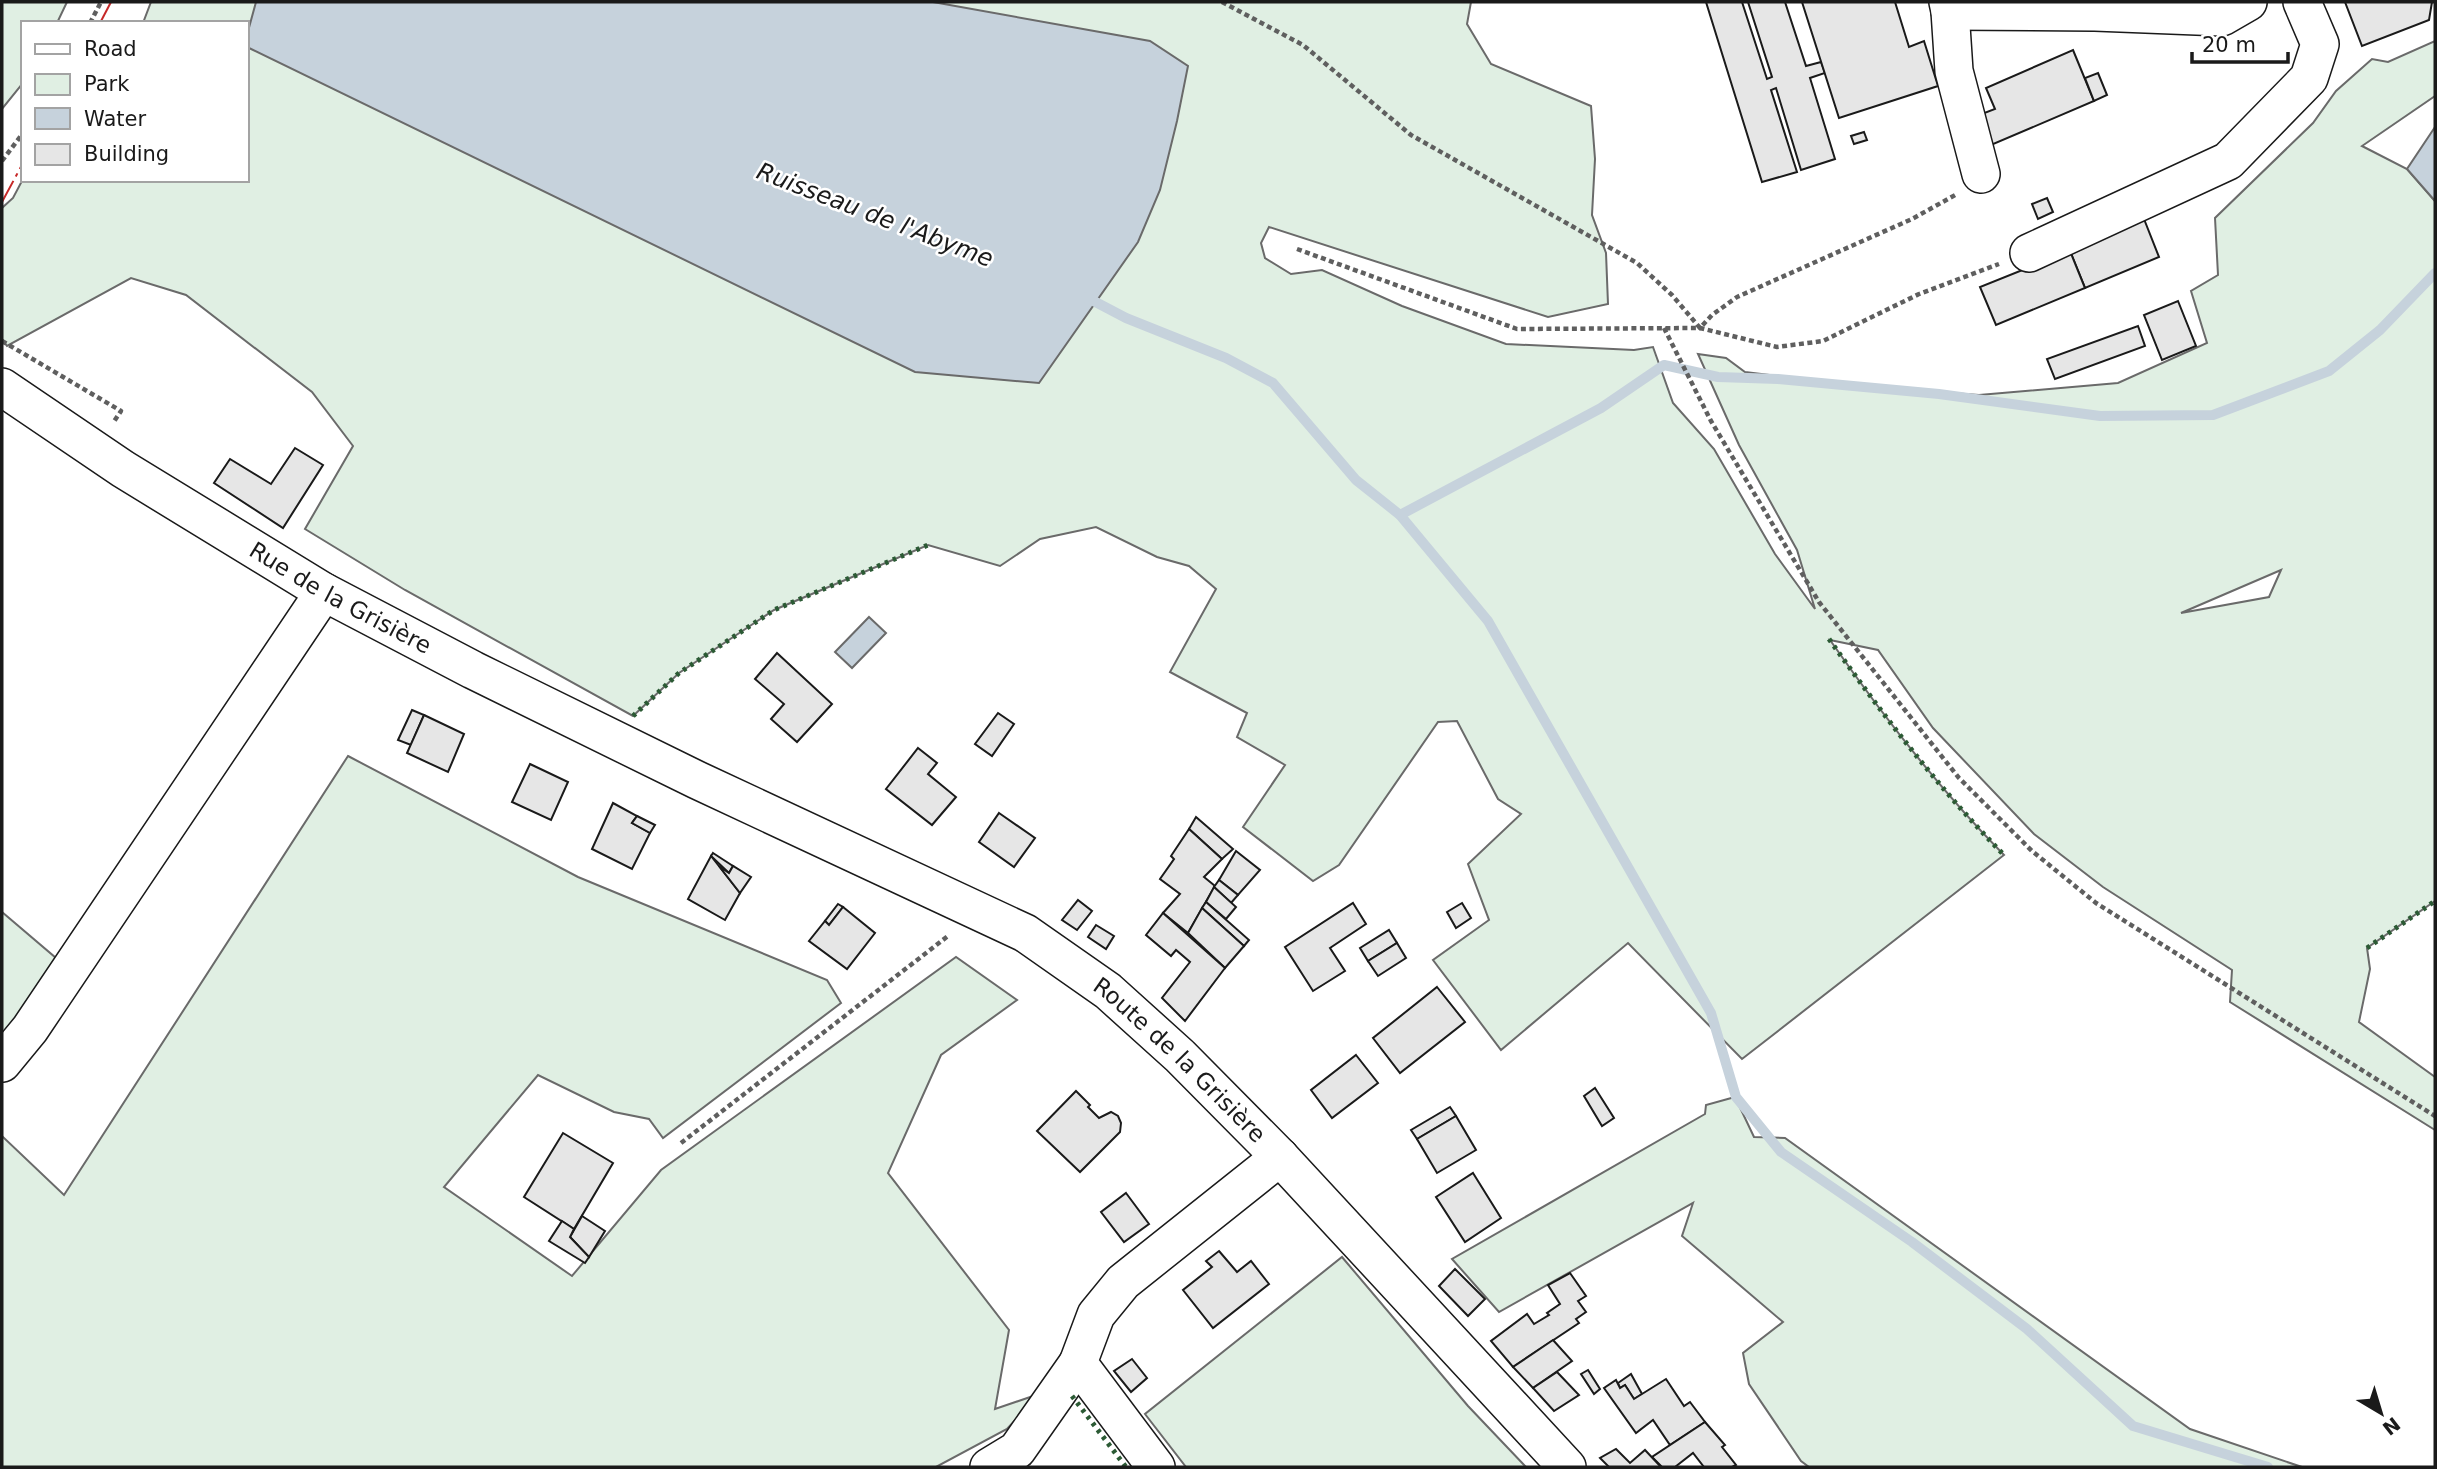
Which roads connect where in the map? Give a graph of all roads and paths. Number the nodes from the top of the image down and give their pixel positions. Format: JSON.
{"nodes":[{"id":1,"x":101,"y":2,"type":"edge"},
{"id":2,"x":1222,"y":2,"type":"edge"},
{"id":3,"x":2248,"y":2,"type":"edge"},
{"id":4,"x":2302,"y":2,"type":"edge"},
{"id":5,"x":1949,"y":7,"type":"edge"},
{"id":6,"x":91,"y":21,"type":"edge"},
{"id":7,"x":21,"y":136,"type":"edge"},
{"id":8,"x":2,"y":161,"type":"edge"},
{"id":9,"x":1981,"y":174,"type":"joint"},
{"id":10,"x":1297,"y":249,"type":"dead end"},
{"id":11,"x":2029,"y":253,"type":"joint"},
{"id":12,"x":1664,"y":328,"type":"junction"},
{"id":13,"x":1700,"y":328,"type":"junction"},
{"id":14,"x":2,"y":341,"type":"edge"},
{"id":15,"x":2,"y":387,"type":"edge"},
{"id":16,"x":94,"y":449,"type":"junction"},
{"id":17,"x":324,"y":592,"type":"junction"},
{"id":18,"x":697,"y":780,"type":"joint"},
{"id":19,"x":979,"y":911,"type":"junction"},
{"id":20,"x":2,"y":1063,"type":"edge"},
{"id":21,"x":2435,"y":1116,"type":"edge"},
{"id":22,"x":681,"y":1143,"type":"dead end"},
{"id":23,"x":1280,"y":1157,"type":"junction"},
{"id":24,"x":1078,"y":1363,"type":"junction"},
{"id":25,"x":989,"y":1467,"type":"edge"},
{"id":26,"x":1156,"y":1467,"type":"edge"},
{"id":27,"x":1567,"y":1467,"type":"edge"}],
"edges":[{"from":1,"to":6,"type":"path"},
{"from":2,"to":13,"type":"path"},
{"from":3,"to":5,"type":"street"},
{"from":4,"to":11,"type":"street"},
{"from":5,"to":9,"type":"street"},
{"from":7,"to":8,"type":"path"},
{"from":9,"to":13,"type":"path"},
{"from":10,"to":12,"type":"path"},
{"from":11,"to":13,"type":"path"},
{"from":12,"to":13,"type":"path"},
{"from":12,"to":21,"type":"path"},
{"from":14,"to":16,"type":"path"},
{"from":15,"to":16,"type":"street","name":"Rue de la Grisière"},
{"from":16,"to":17,"type":"street","name":"Rue de la Grisière"},
{"from":17,"to":18,"type":"street","name":"Rue de la Grisière"},
{"from":17,"to":20,"type":"street"},
{"from":18,"to":19,"type":"street","name":"Route de la Grisière"},
{"from":19,"to":22,"type":"path"},
{"from":19,"to":23,"type":"street","name":"Route de la Grisière"},
{"from":23,"to":24,"type":"street"},
{"from":23,"to":27,"type":"street","name":"Route de la Grisière"},
{"from":24,"to":25,"type":"street"},
{"from":24,"to":26,"type":"street"}]}
